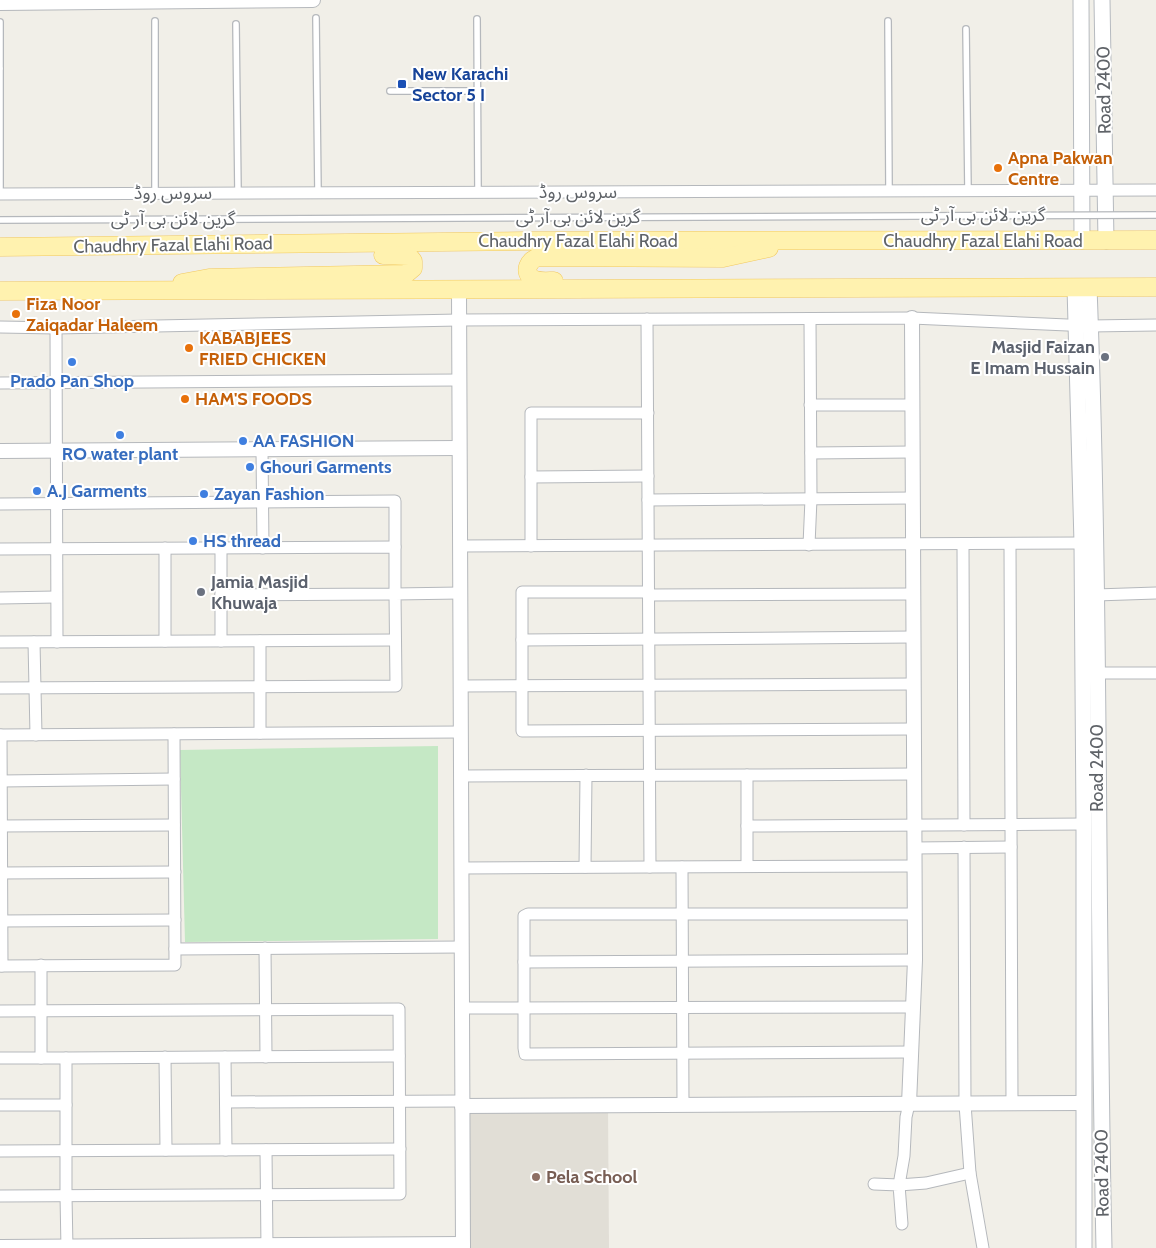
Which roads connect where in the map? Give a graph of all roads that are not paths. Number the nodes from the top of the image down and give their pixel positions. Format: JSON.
{"nodes":[{"id":1,"x":313,"y":0,"type":"edge"},
{"id":2,"x":1081,"y":0,"type":"edge"},
{"id":3,"x":1102,"y":0,"type":"edge"},
{"id":4,"x":52,"y":1,"type":"edge"},
{"id":5,"x":0,"y":3,"type":"edge"},
{"id":6,"x":316,"y":18,"type":"dead end"},
{"id":7,"x":477,"y":18,"type":"dead end"},
{"id":8,"x":155,"y":21,"type":"dead end"},
{"id":9,"x":888,"y":21,"type":"dead end"},
{"id":10,"x":0,"y":22,"type":"edge"},
{"id":11,"x":236,"y":24,"type":"dead end"},
{"id":12,"x":966,"y":29,"type":"dead end"},
{"id":13,"x":0,"y":69,"type":"edge"},
{"id":14,"x":390,"y":91,"type":"dead end"},
{"id":15,"x":477,"y":91,"type":"junction"},
{"id":16,"x":0,"y":135,"type":"edge"},
{"id":17,"x":1156,"y":190,"type":"edge"},
{"id":18,"x":889,"y":191,"type":"junction"},
{"id":19,"x":968,"y":191,"type":"junction"},
{"id":20,"x":1082,"y":191,"type":"junction"},
{"id":21,"x":1105,"y":191,"type":"junction"},
{"id":22,"x":478,"y":192,"type":"junction"},
{"id":23,"x":238,"y":193,"type":"junction"},
{"id":24,"x":318,"y":193,"type":"junction"},
{"id":25,"x":0,"y":194,"type":"edge"},
{"id":26,"x":155,"y":194,"type":"junction"},
{"id":27,"x":1156,"y":214,"type":"edge"},
{"id":28,"x":0,"y":220,"type":"edge"},
{"id":29,"x":1156,"y":240,"type":"edge"},
{"id":30,"x":803,"y":241,"type":"junction"},
{"id":31,"x":1082,"y":241,"type":"junction"},
{"id":32,"x":1106,"y":241,"type":"junction"},
{"id":33,"x":151,"y":245,"type":"junction"},
{"id":34,"x":0,"y":247,"type":"edge"},
{"id":35,"x":1082,"y":287,"type":"junction"},
{"id":36,"x":1156,"y":287,"type":"edge"},
{"id":37,"x":754,"y":289,"type":"junction"},
{"id":38,"x":459,"y":290,"type":"junction"},
{"id":39,"x":0,"y":291,"type":"edge"},
{"id":40,"x":135,"y":291,"type":"junction"},
{"id":41,"x":912,"y":318,"type":"junction"},
{"id":42,"x":648,"y":319,"type":"junction"},
{"id":43,"x":810,"y":319,"type":"junction"},
{"id":44,"x":459,"y":320,"type":"junction"},
{"id":45,"x":1084,"y":325,"type":"junction"},
{"id":46,"x":1156,"y":325,"type":"edge"},
{"id":47,"x":0,"y":326,"type":"edge"},
{"id":48,"x":56,"y":328,"type":"junction"},
{"id":49,"x":459,"y":380,"type":"junction"},
{"id":50,"x":55,"y":382,"type":"junction"},
{"id":51,"x":0,"y":383,"type":"edge"},
{"id":52,"x":810,"y":405,"type":"junction"},
{"id":53,"x":912,"y":405,"type":"junction"},
{"id":54,"x":648,"y":413,"type":"junction"},
{"id":55,"x":460,"y":448,"type":"junction"},
{"id":56,"x":262,"y":450,"type":"junction"},
{"id":57,"x":0,"y":451,"type":"edge"},
{"id":58,"x":56,"y":451,"type":"junction"},
{"id":59,"x":810,"y":452,"type":"junction"},
{"id":60,"x":912,"y":452,"type":"junction"},
{"id":61,"x":648,"y":476,"type":"junction"},
{"id":62,"x":531,"y":477,"type":"junction"},
{"id":63,"x":913,"y":498,"type":"junction"},
{"id":64,"x":811,"y":499,"type":"junction"},
{"id":65,"x":648,"y":500,"type":"junction"},
{"id":66,"x":263,"y":502,"type":"junction"},
{"id":67,"x":56,"y":503,"type":"junction"},
{"id":68,"x":0,"y":504,"type":"edge"},
{"id":69,"x":1082,"y":543,"type":"junction"},
{"id":70,"x":913,"y":544,"type":"junction"},
{"id":71,"x":963,"y":544,"type":"junction"},
{"id":72,"x":1010,"y":544,"type":"junction"},
{"id":73,"x":809,"y":545,"type":"junction"},
{"id":74,"x":460,"y":546,"type":"junction"},
{"id":75,"x":531,"y":546,"type":"junction"},
{"id":76,"x":649,"y":546,"type":"junction"},
{"id":77,"x":395,"y":547,"type":"junction"},
{"id":78,"x":165,"y":548,"type":"junction"},
{"id":79,"x":221,"y":548,"type":"junction"},
{"id":80,"x":263,"y":548,"type":"junction"},
{"id":81,"x":0,"y":549,"type":"edge"},
{"id":82,"x":56,"y":549,"type":"junction"},
{"id":83,"x":649,"y":593,"type":"junction"},
{"id":84,"x":1156,"y":593,"type":"edge"},
{"id":85,"x":395,"y":594,"type":"junction"},
{"id":86,"x":460,"y":594,"type":"junction"},
{"id":87,"x":913,"y":594,"type":"junction"},
{"id":88,"x":221,"y":595,"type":"junction"},
{"id":89,"x":1096,"y":595,"type":"junction"},
{"id":90,"x":0,"y":598,"type":"edge"},
{"id":91,"x":56,"y":598,"type":"junction"},
{"id":92,"x":913,"y":638,"type":"junction"},
{"id":93,"x":649,"y":639,"type":"junction"},
{"id":94,"x":260,"y":640,"type":"junction"},
{"id":95,"x":395,"y":640,"type":"junction"},
{"id":96,"x":522,"y":640,"type":"junction"},
{"id":97,"x":165,"y":641,"type":"junction"},
{"id":98,"x":221,"y":641,"type":"junction"},
{"id":99,"x":0,"y":642,"type":"edge"},
{"id":100,"x":34,"y":642,"type":"junction"},
{"id":101,"x":56,"y":642,"type":"junction"},
{"id":102,"x":1097,"y":673,"type":"junction"},
{"id":103,"x":1156,"y":673,"type":"edge"},
{"id":104,"x":913,"y":684,"type":"junction"},
{"id":105,"x":649,"y":685,"type":"junction"},
{"id":106,"x":259,"y":686,"type":"junction"},
{"id":107,"x":460,"y":686,"type":"junction"},
{"id":108,"x":522,"y":686,"type":"junction"},
{"id":109,"x":0,"y":688,"type":"edge"},
{"id":110,"x":35,"y":688,"type":"junction"},
{"id":111,"x":914,"y":728,"type":"junction"},
{"id":112,"x":649,"y":730,"type":"junction"},
{"id":113,"x":461,"y":732,"type":"junction"},
{"id":114,"x":260,"y":733,"type":"junction"},
{"id":115,"x":174,"y":734,"type":"junction"},
{"id":116,"x":0,"y":735,"type":"edge"},
{"id":117,"x":36,"y":735,"type":"junction"},
{"id":118,"x":914,"y":774,"type":"junction"},
{"id":119,"x":650,"y":775,"type":"junction"},
{"id":120,"x":747,"y":775,"type":"junction"},
{"id":121,"x":461,"y":776,"type":"junction"},
{"id":122,"x":586,"y":776,"type":"junction"},
{"id":123,"x":174,"y":779,"type":"junction"},
{"id":124,"x":1,"y":780,"type":"edge"},
{"id":125,"x":1084,"y":824,"type":"junction"},
{"id":126,"x":174,"y":825,"type":"junction"},
{"id":127,"x":914,"y":825,"type":"junction"},
{"id":128,"x":964,"y":825,"type":"junction"},
{"id":129,"x":1011,"y":825,"type":"junction"},
{"id":130,"x":1,"y":826,"type":"edge"},
{"id":131,"x":747,"y":826,"type":"junction"},
{"id":132,"x":964,"y":847,"type":"junction"},
{"id":133,"x":1011,"y":847,"type":"junction"},
{"id":134,"x":914,"y":848,"type":"junction"},
{"id":135,"x":748,"y":866,"type":"junction"},
{"id":136,"x":914,"y":866,"type":"junction"},
{"id":137,"x":585,"y":867,"type":"junction"},
{"id":138,"x":650,"y":867,"type":"junction"},
{"id":139,"x":682,"y":867,"type":"junction"},
{"id":140,"x":461,"y":868,"type":"junction"},
{"id":141,"x":1,"y":872,"type":"edge"},
{"id":142,"x":174,"y":872,"type":"junction"},
{"id":143,"x":914,"y":914,"type":"junction"},
{"id":144,"x":682,"y":915,"type":"junction"},
{"id":145,"x":175,"y":920,"type":"junction"},
{"id":146,"x":1,"y":921,"type":"edge"},
{"id":147,"x":462,"y":947,"type":"junction"},
{"id":148,"x":265,"y":948,"type":"junction"},
{"id":149,"x":175,"y":949,"type":"junction"},
{"id":150,"x":915,"y":960,"type":"junction"},
{"id":151,"x":683,"y":961,"type":"junction"},
{"id":152,"x":524,"y":962,"type":"junction"},
{"id":153,"x":41,"y":965,"type":"junction"},
{"id":154,"x":1,"y":966,"type":"edge"},
{"id":155,"x":912,"y":1007,"type":"junction"},
{"id":156,"x":462,"y":1008,"type":"junction"},
{"id":157,"x":525,"y":1008,"type":"junction"},
{"id":158,"x":683,"y":1008,"type":"junction"},
{"id":159,"x":266,"y":1009,"type":"junction"},
{"id":160,"x":0,"y":1011,"type":"edge"},
{"id":161,"x":41,"y":1011,"type":"junction"},
{"id":162,"x":912,"y":1052,"type":"junction"},
{"id":163,"x":683,"y":1053,"type":"junction"},
{"id":164,"x":399,"y":1056,"type":"junction"},
{"id":165,"x":165,"y":1057,"type":"junction"},
{"id":166,"x":225,"y":1057,"type":"junction"},
{"id":167,"x":266,"y":1057,"type":"junction"},
{"id":168,"x":0,"y":1058,"type":"edge"},
{"id":169,"x":42,"y":1058,"type":"junction"},
{"id":170,"x":66,"y":1058,"type":"junction"},
{"id":171,"x":399,"y":1101,"type":"junction"},
{"id":172,"x":226,"y":1102,"type":"junction"},
{"id":173,"x":462,"y":1103,"type":"junction"},
{"id":174,"x":1084,"y":1103,"type":"junction"},
{"id":175,"x":909,"y":1104,"type":"junction"},
{"id":176,"x":965,"y":1104,"type":"junction"},
{"id":177,"x":1012,"y":1104,"type":"junction"},
{"id":178,"x":0,"y":1105,"type":"edge"},
{"id":179,"x":66,"y":1105,"type":"junction"},
{"id":180,"x":683,"y":1105,"type":"junction"},
{"id":181,"x":400,"y":1149,"type":"junction"},
{"id":182,"x":166,"y":1150,"type":"junction"},
{"id":183,"x":226,"y":1150,"type":"junction"},
{"id":184,"x":266,"y":1150,"type":"junction"},
{"id":185,"x":0,"y":1151,"type":"edge"},
{"id":186,"x":67,"y":1151,"type":"junction"},
{"id":187,"x":970,"y":1173,"type":"junction"},
{"id":188,"x":874,"y":1184,"type":"dead end"},
{"id":189,"x":899,"y":1185,"type":"junction"},
{"id":190,"x":267,"y":1195,"type":"junction"},
{"id":191,"x":0,"y":1196,"type":"edge"},
{"id":192,"x":66,"y":1196,"type":"junction"},
{"id":193,"x":902,"y":1224,"type":"dead end"},
{"id":194,"x":401,"y":1246,"type":"edge"},
{"id":195,"x":463,"y":1246,"type":"edge"},
{"id":196,"x":0,"y":1247,"type":"edge"},
{"id":197,"x":67,"y":1247,"type":"edge"},
{"id":198,"x":267,"y":1247,"type":"edge"},
{"id":199,"x":983,"y":1248,"type":"edge"},
{"id":200,"x":1084,"y":1248,"type":"edge"},
{"id":201,"x":1104,"y":1248,"type":"edge"}],
"edges":[{"from":1,"to":4,"type":"street"},
{"from":2,"to":20,"type":"main road","name":"Road 2400"},
{"from":3,"to":21,"type":"main road","name":"Road 2400"},
{"from":4,"to":5,"type":"street"},
{"from":6,"to":24,"type":"lane"},
{"from":7,"to":15,"type":"lane"},
{"from":8,"to":26,"type":"lane"},
{"from":9,"to":18,"type":"lane"},
{"from":10,"to":13,"type":"lane"},
{"from":11,"to":23,"type":"lane"},
{"from":12,"to":19,"type":"lane"},
{"from":13,"to":16,"type":"lane"},
{"from":14,"to":15,"type":"lane"},
{"from":15,"to":22,"type":"lane"},
{"from":16,"to":25,"type":"lane"},
{"from":17,"to":21,"type":"street","name":"سروس روڈ"},
{"from":18,"to":19,"type":"street","name":"سروس روڈ"},
{"from":18,"to":22,"type":"street","name":"سروس روڈ"},
{"from":19,"to":20,"type":"street","name":"سروس روڈ"},
{"from":20,"to":21,"type":"street","name":"سروس روڈ"},
{"from":20,"to":31,"type":"main road","name":"Road 2400"},
{"from":21,"to":32,"type":"main road","name":"Road 2400"},
{"from":22,"to":24,"type":"street","name":"سروس روڈ"},
{"from":23,"to":24,"type":"street","name":"سروس روڈ"},
{"from":23,"to":26,"type":"street","name":"سروس روڈ"},
{"from":25,"to":26,"type":"street","name":"سروس روڈ"},
{"from":27,"to":28,"type":"lane","name":"گرین لائن بی آر ٹی","bridge":true},
{"from":29,"to":32,"type":"main road","name":"Chaudhry Fazal Elahi Road"},
{"from":30,"to":31,"type":"main road","name":"Chaudhry Fazal Elahi Road"},
{"from":30,"to":33,"type":"main road","name":"Chaudhry Fazal Elahi Road"},
{"from":30,"to":37,"type":"main road"},
{"from":31,"to":32,"type":"main road","name":"Chaudhry Fazal Elahi Road"},
{"from":33,"to":34,"type":"main road","name":"Chaudhry Fazal Elahi Road"},
{"from":33,"to":40,"type":"main road"},
{"from":35,"to":36,"type":"main road"},
{"from":35,"to":37,"type":"main road"},
{"from":35,"to":45,"type":"main road","name":"Road 2400"},
{"from":37,"to":38,"type":"main road"},
{"from":38,"to":40,"type":"main road"},
{"from":38,"to":44,"type":"street"},
{"from":39,"to":40,"type":"main road"},
{"from":41,"to":43,"type":"street"},
{"from":41,"to":45,"type":"street"},
{"from":41,"to":53,"type":"street"},
{"from":42,"to":43,"type":"street"},
{"from":42,"to":44,"type":"street"},
{"from":42,"to":54,"type":"street"},
{"from":43,"to":52,"type":"street"},
{"from":44,"to":48,"type":"street"},
{"from":44,"to":49,"type":"street"},
{"from":45,"to":46,"type":"street"},
{"from":45,"to":69,"type":"main road","name":"Road 2400"},
{"from":45,"to":89,"type":"main road","name":"Road 2400"},
{"from":47,"to":48,"type":"street"},
{"from":48,"to":50,"type":"street"},
{"from":49,"to":50,"type":"street"},
{"from":49,"to":55,"type":"street"},
{"from":50,"to":51,"type":"street"},
{"from":50,"to":58,"type":"street"},
{"from":52,"to":53,"type":"street"},
{"from":52,"to":59,"type":"street"},
{"from":53,"to":60,"type":"street"},
{"from":54,"to":61,"type":"street"},
{"from":54,"to":62,"type":"street"},
{"from":55,"to":56,"type":"street"},
{"from":55,"to":74,"type":"street"},
{"from":56,"to":58,"type":"street"},
{"from":56,"to":66,"type":"street"},
{"from":57,"to":58,"type":"street"},
{"from":58,"to":67,"type":"street"},
{"from":59,"to":60,"type":"street"},
{"from":59,"to":64,"type":"street"},
{"from":60,"to":63,"type":"street"},
{"from":61,"to":62,"type":"street"},
{"from":61,"to":65,"type":"street"},
{"from":62,"to":75,"type":"street"},
{"from":63,"to":64,"type":"street"},
{"from":63,"to":70,"type":"street"},
{"from":64,"to":65,"type":"street"},
{"from":64,"to":73,"type":"street"},
{"from":65,"to":76,"type":"street"},
{"from":66,"to":67,"type":"street"},
{"from":66,"to":77,"type":"street"},
{"from":66,"to":80,"type":"street"},
{"from":67,"to":68,"type":"street"},
{"from":67,"to":82,"type":"street"},
{"from":69,"to":72,"type":"street"},
{"from":69,"to":125,"type":"main road","name":"Road 2400"},
{"from":70,"to":71,"type":"street"},
{"from":70,"to":73,"type":"street"},
{"from":70,"to":87,"type":"street"},
{"from":71,"to":72,"type":"street"},
{"from":71,"to":128,"type":"street"},
{"from":72,"to":129,"type":"street"},
{"from":73,"to":76,"type":"street"},
{"from":74,"to":75,"type":"street"},
{"from":74,"to":86,"type":"street"},
{"from":75,"to":76,"type":"street"},
{"from":76,"to":83,"type":"street"},
{"from":77,"to":80,"type":"street"},
{"from":77,"to":85,"type":"street"},
{"from":78,"to":79,"type":"street"},
{"from":78,"to":82,"type":"street"},
{"from":78,"to":97,"type":"street"},
{"from":79,"to":80,"type":"street"},
{"from":79,"to":88,"type":"street"},
{"from":81,"to":82,"type":"street"},
{"from":82,"to":91,"type":"street"},
{"from":83,"to":87,"type":"street"},
{"from":83,"to":93,"type":"street"},
{"from":83,"to":96,"type":"street"},
{"from":84,"to":89,"type":"street"},
{"from":85,"to":86,"type":"street"},
{"from":85,"to":88,"type":"street"},
{"from":85,"to":95,"type":"street"},
{"from":86,"to":107,"type":"street"},
{"from":87,"to":92,"type":"street"},
{"from":88,"to":98,"type":"street"},
{"from":89,"to":102,"type":"main road","name":"Road 2400"},
{"from":90,"to":91,"type":"street"},
{"from":91,"to":101,"type":"street"},
{"from":92,"to":93,"type":"street"},
{"from":92,"to":104,"type":"street"},
{"from":93,"to":96,"type":"street"},
{"from":93,"to":105,"type":"street"},
{"from":94,"to":95,"type":"street"},
{"from":94,"to":98,"type":"street"},
{"from":94,"to":106,"type":"street"},
{"from":95,"to":106,"type":"street"},
{"from":96,"to":108,"type":"street"},
{"from":97,"to":98,"type":"street"},
{"from":97,"to":101,"type":"street"},
{"from":99,"to":100,"type":"street"},
{"from":100,"to":101,"type":"street"},
{"from":100,"to":110,"type":"street"},
{"from":102,"to":103,"type":"street"},
{"from":102,"to":201,"type":"main road","name":"Road 2400"},
{"from":104,"to":105,"type":"street"},
{"from":104,"to":111,"type":"street"},
{"from":105,"to":108,"type":"street"},
{"from":105,"to":112,"type":"street"},
{"from":106,"to":110,"type":"street"},
{"from":106,"to":114,"type":"street"},
{"from":107,"to":108,"type":"street"},
{"from":107,"to":113,"type":"street"},
{"from":108,"to":112,"type":"street"},
{"from":109,"to":110,"type":"street"},
{"from":110,"to":117,"type":"street"},
{"from":111,"to":112,"type":"street"},
{"from":111,"to":118,"type":"street"},
{"from":112,"to":119,"type":"street"},
{"from":113,"to":114,"type":"street"},
{"from":113,"to":121,"type":"street"},
{"from":114,"to":115,"type":"street"},
{"from":115,"to":117,"type":"street"},
{"from":115,"to":123,"type":"street"},
{"from":116,"to":117,"type":"street"},
{"from":116,"to":124,"type":"street"},
{"from":118,"to":120,"type":"street"},
{"from":118,"to":127,"type":"street"},
{"from":119,"to":120,"type":"street"},
{"from":119,"to":122,"type":"street"},
{"from":119,"to":138,"type":"street"},
{"from":120,"to":131,"type":"street"},
{"from":121,"to":122,"type":"street"},
{"from":121,"to":140,"type":"street"},
{"from":122,"to":137,"type":"street"},
{"from":123,"to":124,"type":"street"},
{"from":123,"to":126,"type":"street"},
{"from":124,"to":130,"type":"street"},
{"from":125,"to":129,"type":"street"},
{"from":125,"to":174,"type":"main road","name":"Road 2400"},
{"from":126,"to":130,"type":"street"},
{"from":126,"to":142,"type":"street"},
{"from":127,"to":128,"type":"street"},
{"from":127,"to":131,"type":"street"},
{"from":127,"to":134,"type":"street"},
{"from":128,"to":129,"type":"street"},
{"from":129,"to":133,"type":"street"},
{"from":130,"to":141,"type":"street"},
{"from":131,"to":135,"type":"street"},
{"from":132,"to":133,"type":"street"},
{"from":132,"to":134,"type":"street"},
{"from":132,"to":176,"type":"street"},
{"from":133,"to":177,"type":"street"},
{"from":134,"to":136,"type":"street"},
{"from":135,"to":136,"type":"street"},
{"from":135,"to":139,"type":"street"},
{"from":136,"to":143,"type":"street"},
{"from":137,"to":138,"type":"street"},
{"from":137,"to":140,"type":"street"},
{"from":138,"to":139,"type":"street"},
{"from":139,"to":144,"type":"street"},
{"from":140,"to":147,"type":"street"},
{"from":141,"to":142,"type":"street"},
{"from":141,"to":146,"type":"street"},
{"from":142,"to":145,"type":"street"},
{"from":143,"to":144,"type":"street"},
{"from":143,"to":150,"type":"street"},
{"from":144,"to":151,"type":"street"},
{"from":144,"to":152,"type":"street"},
{"from":145,"to":146,"type":"street"},
{"from":145,"to":149,"type":"street"},
{"from":146,"to":154,"type":"street"},
{"from":147,"to":148,"type":"street"},
{"from":147,"to":156,"type":"street"},
{"from":148,"to":149,"type":"street"},
{"from":148,"to":159,"type":"street"},
{"from":149,"to":153,"type":"street"},
{"from":150,"to":151,"type":"street"},
{"from":150,"to":155,"type":"street"},
{"from":151,"to":152,"type":"street"},
{"from":151,"to":158,"type":"street"},
{"from":152,"to":157,"type":"street"},
{"from":153,"to":154,"type":"street"},
{"from":153,"to":161,"type":"street"},
{"from":155,"to":158,"type":"street"},
{"from":155,"to":162,"type":"street"},
{"from":156,"to":157,"type":"street"},
{"from":156,"to":173,"type":"street"},
{"from":157,"to":158,"type":"street"},
{"from":157,"to":163,"type":"street"},
{"from":158,"to":163,"type":"street"},
{"from":159,"to":161,"type":"street"},
{"from":159,"to":164,"type":"street"},
{"from":159,"to":167,"type":"street"},
{"from":160,"to":161,"type":"street"},
{"from":161,"to":169,"type":"street"},
{"from":162,"to":163,"type":"street"},
{"from":162,"to":175,"type":"street"},
{"from":163,"to":180,"type":"street"},
{"from":164,"to":167,"type":"street"},
{"from":164,"to":171,"type":"street"},
{"from":165,"to":166,"type":"street"},
{"from":165,"to":170,"type":"street"},
{"from":165,"to":182,"type":"street"},
{"from":166,"to":167,"type":"street"},
{"from":166,"to":172,"type":"street"},
{"from":168,"to":169,"type":"street"},
{"from":169,"to":170,"type":"street"},
{"from":170,"to":179,"type":"street"},
{"from":171,"to":172,"type":"street"},
{"from":171,"to":173,"type":"street"},
{"from":171,"to":181,"type":"street"},
{"from":172,"to":183,"type":"street"},
{"from":173,"to":180,"type":"street"},
{"from":173,"to":195,"type":"street"},
{"from":174,"to":177,"type":"street"},
{"from":174,"to":200,"type":"main road","name":"Road 2400"},
{"from":175,"to":176,"type":"street"},
{"from":175,"to":180,"type":"street"},
{"from":175,"to":189,"type":"street"},
{"from":176,"to":177,"type":"street"},
{"from":176,"to":187,"type":"street"},
{"from":178,"to":179,"type":"street"},
{"from":179,"to":186,"type":"street"},
{"from":181,"to":184,"type":"street"},
{"from":181,"to":190,"type":"street"},
{"from":182,"to":183,"type":"street"},
{"from":182,"to":186,"type":"street"},
{"from":183,"to":184,"type":"street"},
{"from":184,"to":190,"type":"street"},
{"from":185,"to":186,"type":"street"},
{"from":186,"to":192,"type":"street"},
{"from":187,"to":189,"type":"street"},
{"from":187,"to":199,"type":"street"},
{"from":188,"to":189,"type":"street"},
{"from":189,"to":193,"type":"street"},
{"from":190,"to":192,"type":"street"},
{"from":190,"to":198,"type":"street"},
{"from":191,"to":192,"type":"street"},
{"from":192,"to":197,"type":"street"},
{"from":194,"to":195,"type":"street"},
{"from":194,"to":198,"type":"street"},
{"from":196,"to":197,"type":"street"},
{"from":197,"to":198,"type":"street"}]}
